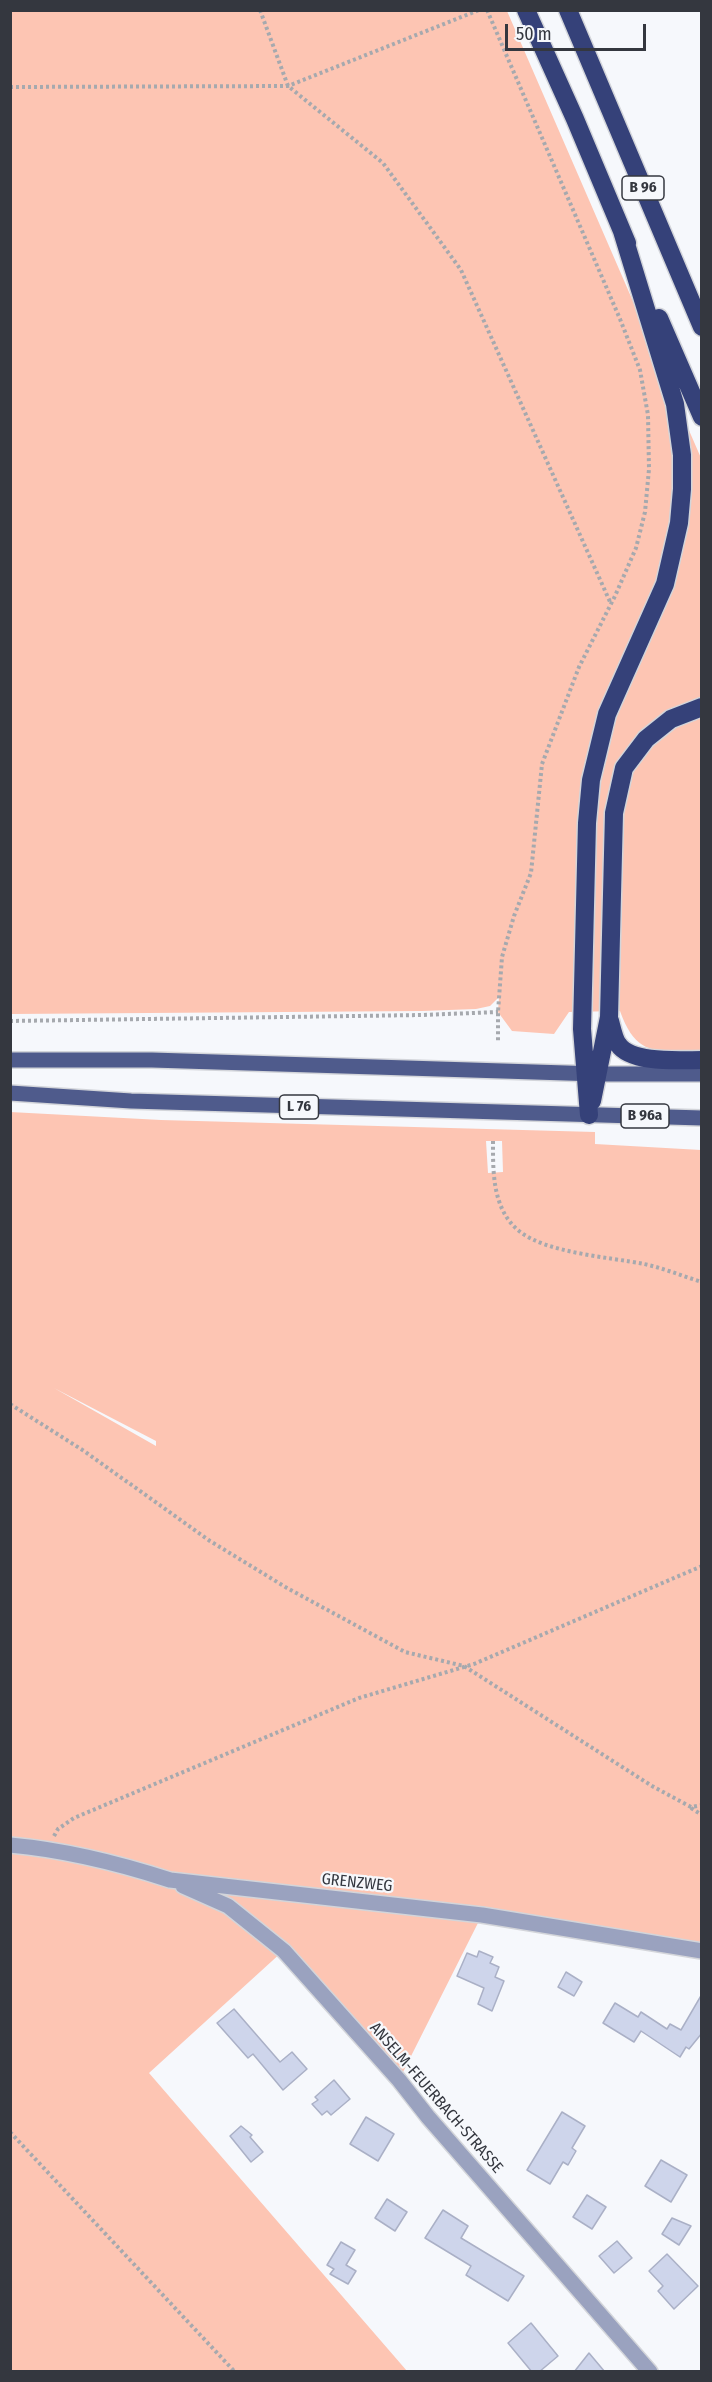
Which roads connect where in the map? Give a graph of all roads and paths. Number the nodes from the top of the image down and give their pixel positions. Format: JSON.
{"nodes":[{"id":1,"x":260,"y":10,"type":"edge"},
{"id":2,"x":479,"y":10,"type":"edge"},
{"id":3,"x":486,"y":10,"type":"edge"},
{"id":4,"x":526,"y":10,"type":"edge"},
{"id":5,"x":567,"y":10,"type":"edge"},
{"id":6,"x":288,"y":86,"type":"junction"},
{"id":7,"x":10,"y":87,"type":"edge"},
{"id":8,"x":622,"y":231,"type":"junction"},
{"id":9,"x":702,"y":327,"type":"edge"},
{"id":10,"x":702,"y":417,"type":"edge"},
{"id":11,"x":611,"y":604,"type":"junction"},
{"id":12,"x":702,"y":707,"type":"edge"},
{"id":13,"x":498,"y":1012,"type":"junction"},
{"id":14,"x":609,"y":1017,"type":"junction"},
{"id":15,"x":10,"y":1021,"type":"edge"},
{"id":16,"x":498,"y":1041,"type":"dead end"},
{"id":17,"x":10,"y":1060,"type":"edge"},
{"id":18,"x":702,"y":1060,"type":"edge"},
{"id":19,"x":591,"y":1074,"type":"junction"},
{"id":20,"x":702,"y":1074,"type":"edge"},
{"id":21,"x":10,"y":1093,"type":"edge"},
{"id":22,"x":589,"y":1114,"type":"junction"},
{"id":23,"x":702,"y":1118,"type":"edge"},
{"id":24,"x":493,"y":1141,"type":"dead end"},
{"id":25,"x":702,"y":1282,"type":"edge"},
{"id":26,"x":10,"y":1404,"type":"edge"},
{"id":27,"x":702,"y":1566,"type":"edge"},
{"id":28,"x":464,"y":1666,"type":"junction"},
{"id":29,"x":702,"y":1805,"type":"edge"},
{"id":30,"x":691,"y":1807,"type":"junction"},
{"id":31,"x":702,"y":1815,"type":"edge"},
{"id":32,"x":10,"y":1845,"type":"edge"},
{"id":33,"x":49,"y":1850,"type":"junction"},
{"id":34,"x":170,"y":1880,"type":"junction"},
{"id":35,"x":702,"y":1951,"type":"edge"},
{"id":36,"x":10,"y":2132,"type":"edge"},
{"id":37,"x":235,"y":2372,"type":"edge"},
{"id":38,"x":650,"y":2372,"type":"edge"}],
"edges":[{"from":1,"to":6,"type":"path"},
{"from":2,"to":6,"type":"path"},
{"from":3,"to":11,"type":"path"},
{"from":4,"to":8,"type":"highway","number":"B 96"},
{"from":5,"to":9,"type":"highway","number":"B 96"},
{"from":6,"to":7,"type":"path"},
{"from":6,"to":11,"type":"path"},
{"from":8,"to":10,"type":"highway","number":"B 96"},
{"from":8,"to":19,"type":"highway"},
{"from":11,"to":13,"type":"path"},
{"from":12,"to":14,"type":"highway"},
{"from":13,"to":15,"type":"path"},
{"from":13,"to":16,"type":"path"},
{"from":14,"to":18,"type":"highway"},
{"from":14,"to":19,"type":"highway"},
{"from":17,"to":19,"type":"main road"},
{"from":19,"to":20,"type":"main road"},
{"from":19,"to":22,"type":"highway"},
{"from":21,"to":22,"type":"main road","number":"L 76"},
{"from":22,"to":23,"type":"main road","number":"B 96a"},
{"from":24,"to":25,"type":"path"},
{"from":26,"to":28,"type":"path"},
{"from":27,"to":28,"type":"path"},
{"from":28,"to":30,"type":"path"},
{"from":28,"to":33,"type":"path"},
{"from":29,"to":30,"type":"path"},
{"from":30,"to":31,"type":"path"},
{"from":32,"to":33,"type":"street","name":"GRENZWEG"},
{"from":33,"to":34,"type":"street","name":"GRENZWEG"},
{"from":34,"to":35,"type":"street","name":"GRENZWEG"},
{"from":34,"to":38,"type":"street","name":"ANSELM-FEUERBACH-STRASSE"},
{"from":36,"to":37,"type":"path"}]}
